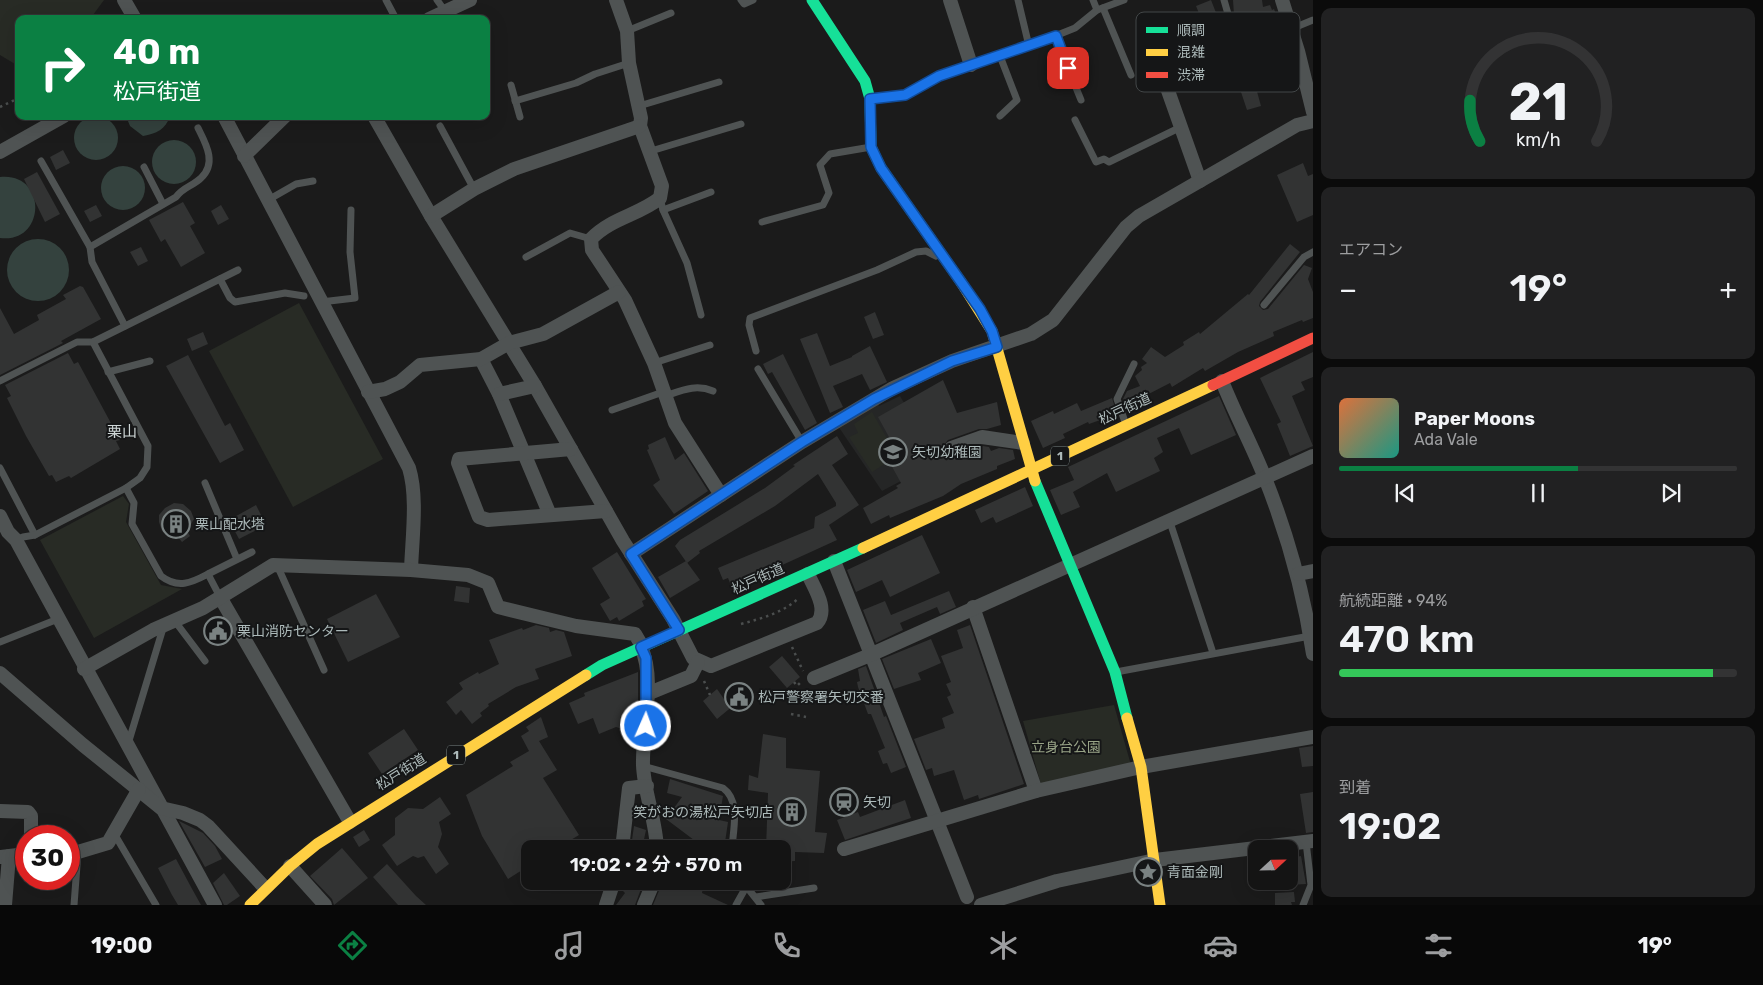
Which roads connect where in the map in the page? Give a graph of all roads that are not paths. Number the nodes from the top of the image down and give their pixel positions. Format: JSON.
{"nodes":[{"id":1,"x":124,"y":0,"type":"edge"},
{"id":2,"x":386,"y":0,"type":"edge"},
{"id":3,"x":470,"y":0,"type":"edge"},
{"id":4,"x":616,"y":0,"type":"edge"},
{"id":5,"x":742,"y":0,"type":"edge"},
{"id":6,"x":753,"y":0,"type":"edge"},
{"id":7,"x":812,"y":0,"type":"edge"},
{"id":8,"x":950,"y":0,"type":"edge"},
{"id":9,"x":1018,"y":0,"type":"edge"},
{"id":10,"x":1093,"y":0,"type":"edge"},
{"id":11,"x":1124,"y":0,"type":"edge"},
{"id":12,"x":1282,"y":0,"type":"edge"},
{"id":13,"x":441,"y":6,"type":"edge"},
{"id":14,"x":1100,"y":9,"type":"junction"},
{"id":15,"x":671,"y":12,"type":"dead end"},
{"id":16,"x":1286,"y":12,"type":"edge"},
{"id":17,"x":133,"y":15,"type":"edge"},
{"id":18,"x":394,"y":15,"type":"edge"},
{"id":19,"x":1313,"y":20,"type":"edge"},
{"id":20,"x":1300,"y":25,"type":"edge"},
{"id":21,"x":628,"y":31,"type":"junction"},
{"id":22,"x":1056,"y":36,"type":"junction"},
{"id":23,"x":1029,"y":46,"type":"junction"},
{"id":24,"x":1000,"y":56,"type":"junction"},
{"id":25,"x":1300,"y":59,"type":"edge"},
{"id":26,"x":629,"y":63,"type":"junction"},
{"id":27,"x":972,"y":66,"type":"junction"},
{"id":28,"x":1130,"y":75,"type":"dead end"},
{"id":29,"x":718,"y":82,"type":"dead end"},
{"id":30,"x":511,"y":86,"type":"dead end"},
{"id":31,"x":1168,"y":92,"type":"edge"},
{"id":32,"x":870,"y":99,"type":"junction"},
{"id":33,"x":1081,"y":100,"type":"dead end"},
{"id":34,"x":515,"y":101,"type":"junction"},
{"id":35,"x":639,"y":106,"type":"junction"},
{"id":36,"x":1313,"y":112,"type":"edge"},
{"id":37,"x":1000,"y":116,"type":"dead end"},
{"id":38,"x":520,"y":117,"type":"dead end"},
{"id":39,"x":57,"y":120,"type":"edge"},
{"id":40,"x":226,"y":120,"type":"edge"},
{"id":41,"x":281,"y":120,"type":"edge"},
{"id":42,"x":376,"y":120,"type":"edge"},
{"id":43,"x":1075,"y":120,"type":"dead end"},
{"id":44,"x":1313,"y":121,"type":"edge"},
{"id":45,"x":741,"y":124,"type":"dead end"},
{"id":46,"x":440,"y":126,"type":"dead end"},
{"id":47,"x":640,"y":126,"type":"junction"},
{"id":48,"x":1181,"y":127,"type":"junction"},
{"id":49,"x":198,"y":128,"type":"dead end"},
{"id":50,"x":871,"y":147,"type":"junction"},
{"id":51,"x":651,"y":151,"type":"junction"},
{"id":52,"x":0,"y":152,"type":"edge"},
{"id":53,"x":244,"y":156,"type":"junction"},
{"id":54,"x":42,"y":161,"type":"dead end"},
{"id":55,"x":144,"y":167,"type":"dead end"},
{"id":56,"x":313,"y":181,"type":"dead end"},
{"id":57,"x":1200,"y":181,"type":"junction"},
{"id":58,"x":474,"y":189,"type":"junction"},
{"id":59,"x":711,"y":192,"type":"dead end"},
{"id":60,"x":267,"y":200,"type":"junction"},
{"id":61,"x":163,"y":204,"type":"junction"},
{"id":62,"x":661,"y":204,"type":"junction"},
{"id":63,"x":352,"y":210,"type":"dead end"},
{"id":64,"x":430,"y":216,"type":"junction"},
{"id":65,"x":762,"y":222,"type":"dead end"},
{"id":66,"x":592,"y":239,"type":"junction"},
{"id":67,"x":90,"y":247,"type":"junction"},
{"id":68,"x":1313,"y":252,"type":"edge"},
{"id":69,"x":526,"y":257,"type":"dead end"},
{"id":70,"x":944,"y":257,"type":"junction"},
{"id":71,"x":238,"y":270,"type":"dead end"},
{"id":72,"x":220,"y":279,"type":"junction"},
{"id":73,"x":619,"y":292,"type":"junction"},
{"id":74,"x":304,"y":296,"type":"dead end"},
{"id":75,"x":321,"y":302,"type":"junction"},
{"id":76,"x":1264,"y":304,"type":"dead end"},
{"id":77,"x":701,"y":315,"type":"dead end"},
{"id":78,"x":125,"y":326,"type":"junction"},
{"id":79,"x":1313,"y":338,"type":"edge"},
{"id":80,"x":93,"y":342,"type":"junction"},
{"id":81,"x":509,"y":343,"type":"junction"},
{"id":82,"x":710,"y":345,"type":"dead end"},
{"id":83,"x":997,"y":347,"type":"junction"},
{"id":84,"x":756,"y":352,"type":"dead end"},
{"id":85,"x":481,"y":359,"type":"junction"},
{"id":86,"x":150,"y":362,"type":"dead end"},
{"id":87,"x":654,"y":362,"type":"junction"},
{"id":88,"x":1134,"y":364,"type":"dead end"},
{"id":89,"x":758,"y":369,"type":"dead end"},
{"id":90,"x":108,"y":372,"type":"junction"},
{"id":91,"x":0,"y":381,"type":"edge"},
{"id":92,"x":1222,"y":381,"type":"junction"},
{"id":93,"x":535,"y":386,"type":"junction"},
{"id":94,"x":714,"y":391,"type":"dead end"},
{"id":95,"x":368,"y":392,"type":"junction"},
{"id":96,"x":499,"y":394,"type":"junction"},
{"id":97,"x":664,"y":394,"type":"junction"},
{"id":98,"x":612,"y":410,"type":"dead end"},
{"id":99,"x":1126,"y":425,"type":"junction"},
{"id":100,"x":802,"y":442,"type":"junction"},
{"id":101,"x":1023,"y":443,"type":"junction"},
{"id":102,"x":951,"y":448,"type":"dead end"},
{"id":103,"x":571,"y":450,"type":"junction"},
{"id":104,"x":525,"y":454,"type":"junction"},
{"id":105,"x":1313,"y":456,"type":"edge"},
{"id":106,"x":0,"y":468,"type":"edge"},
{"id":107,"x":1030,"y":470,"type":"junction"},
{"id":108,"x":1264,"y":476,"type":"junction"},
{"id":109,"x":205,"y":483,"type":"dead end"},
{"id":110,"x":126,"y":488,"type":"junction"},
{"id":111,"x":721,"y":495,"type":"junction"},
{"id":112,"x":606,"y":511,"type":"junction"},
{"id":113,"x":550,"y":515,"type":"junction"},
{"id":114,"x":0,"y":516,"type":"edge"},
{"id":115,"x":1169,"y":519,"type":"junction"},
{"id":116,"x":36,"y":535,"type":"junction"},
{"id":117,"x":16,"y":540,"type":"junction"},
{"id":118,"x":252,"y":552,"type":"dead end"},
{"id":119,"x":631,"y":554,"type":"junction"},
{"id":120,"x":237,"y":560,"type":"junction"},
{"id":121,"x":834,"y":561,"type":"junction"},
{"id":122,"x":277,"y":565,"type":"junction"},
{"id":123,"x":1070,"y":565,"type":"junction"},
{"id":124,"x":411,"y":570,"type":"junction"},
{"id":125,"x":1313,"y":571,"type":"edge"},
{"id":126,"x":208,"y":574,"type":"junction"},
{"id":127,"x":808,"y":574,"type":"junction"},
{"id":128,"x":1298,"y":574,"type":"junction"},
{"id":129,"x":220,"y":597,"type":"junction"},
{"id":130,"x":974,"y":607,"type":"junction"},
{"id":131,"x":58,"y":619,"type":"junction"},
{"id":132,"x":169,"y":622,"type":"junction"},
{"id":133,"x":679,"y":630,"type":"junction"},
{"id":134,"x":1310,"y":636,"type":"junction"},
{"id":135,"x":0,"y":642,"type":"edge"},
{"id":136,"x":641,"y":646,"type":"junction"},
{"id":137,"x":1213,"y":653,"type":"junction"},
{"id":138,"x":1313,"y":654,"type":"edge"},
{"id":139,"x":870,"y":655,"type":"junction"},
{"id":140,"x":205,"y":661,"type":"dead end"},
{"id":141,"x":698,"y":662,"type":"junction"},
{"id":142,"x":84,"y":669,"type":"junction"},
{"id":143,"x":324,"y":670,"type":"dead end"},
{"id":144,"x":1115,"y":672,"type":"junction"},
{"id":145,"x":0,"y":673,"type":"edge"},
{"id":146,"x":814,"y":678,"type":"dead end"},
{"id":147,"x":647,"y":694,"type":"junction"},
{"id":148,"x":1313,"y":737,"type":"edge"},
{"id":149,"x":127,"y":747,"type":"junction"},
{"id":150,"x":643,"y":766,"type":"junction"},
{"id":151,"x":1142,"y":767,"type":"junction"},
{"id":152,"x":647,"y":786,"type":"junction"},
{"id":153,"x":139,"y":789,"type":"junction"},
{"id":154,"x":1036,"y":790,"type":"junction"},
{"id":155,"x":161,"y":808,"type":"junction"},
{"id":156,"x":0,"y":811,"type":"edge"},
{"id":157,"x":936,"y":820,"type":"junction"},
{"id":158,"x":350,"y":822,"type":"junction"},
{"id":159,"x":31,"y":825,"type":"edge"},
{"id":160,"x":115,"y":835,"type":"junction"},
{"id":161,"x":623,"y":840,"type":"edge"},
{"id":162,"x":656,"y":840,"type":"edge"},
{"id":163,"x":733,"y":840,"type":"edge"},
{"id":164,"x":1309,"y":842,"type":"edge"},
{"id":165,"x":844,"y":849,"type":"dead end"},
{"id":166,"x":80,"y":850,"type":"edge"},
{"id":167,"x":5,"y":856,"type":"edge"},
{"id":168,"x":1155,"y":860,"type":"junction"},
{"id":169,"x":290,"y":866,"type":"junction"},
{"id":170,"x":265,"y":888,"type":"junction"},
{"id":171,"x":814,"y":888,"type":"dead end"},
{"id":172,"x":74,"y":890,"type":"edge"},
{"id":173,"x":611,"y":890,"type":"edge"},
{"id":174,"x":650,"y":890,"type":"edge"},
{"id":175,"x":742,"y":890,"type":"edge"},
{"id":176,"x":749,"y":890,"type":"edge"},
{"id":177,"x":967,"y":897,"type":"dead end"},
{"id":178,"x":756,"y":898,"type":"junction"},
{"id":179,"x":5,"y":905,"type":"edge"},
{"id":180,"x":74,"y":905,"type":"edge"},
{"id":181,"x":156,"y":905,"type":"edge"},
{"id":182,"x":214,"y":905,"type":"edge"},
{"id":183,"x":250,"y":905,"type":"edge"},
{"id":184,"x":325,"y":905,"type":"edge"},
{"id":185,"x":606,"y":905,"type":"edge"},
{"id":186,"x":644,"y":905,"type":"edge"},
{"id":187,"x":736,"y":905,"type":"edge"},
{"id":188,"x":761,"y":905,"type":"edge"},
{"id":189,"x":981,"y":905,"type":"edge"},
{"id":190,"x":1160,"y":905,"type":"edge"},
{"id":191,"x":1303,"y":905,"type":"edge"}],
"edges":[{"from":1,"to":17,"type":"street"},
{"from":2,"to":18,"type":"lane"},
{"from":3,"to":13,"type":"street"},
{"from":4,"to":21,"type":"street"},
{"from":5,"to":6,"type":"lane"},
{"from":7,"to":32,"type":"main road"},
{"from":8,"to":27,"type":"street"},
{"from":9,"to":23,"type":"lane"},
{"from":10,"to":14,"type":"lane"},
{"from":11,"to":14,"type":"lane"},
{"from":12,"to":16,"type":"street"},
{"from":14,"to":22,"type":"lane"},
{"from":14,"to":28,"type":"lane"},
{"from":15,"to":21,"type":"lane"},
{"from":19,"to":20,"type":"lane"},
{"from":21,"to":26,"type":"street"},
{"from":22,"to":23,"type":"lane"},
{"from":22,"to":33,"type":"lane"},
{"from":23,"to":24,"type":"lane"},
{"from":24,"to":27,"type":"lane"},
{"from":24,"to":37,"type":"lane"},
{"from":25,"to":36,"type":"street"},
{"from":26,"to":34,"type":"lane"},
{"from":26,"to":35,"type":"street"},
{"from":27,"to":32,"type":"lane"},
{"from":29,"to":35,"type":"lane"},
{"from":30,"to":34,"type":"lane"},
{"from":31,"to":48,"type":"street"},
{"from":32,"to":50,"type":"main road"},
{"from":34,"to":38,"type":"lane"},
{"from":35,"to":47,"type":"street"},
{"from":39,"to":52,"type":"street"},
{"from":40,"to":53,"type":"street"},
{"from":41,"to":53,"type":"street"},
{"from":42,"to":64,"type":"street"},
{"from":43,"to":48,"type":"lane"},
{"from":44,"to":57,"type":"street"},
{"from":45,"to":51,"type":"lane"},
{"from":46,"to":58,"type":"lane"},
{"from":47,"to":51,"type":"street"},
{"from":47,"to":58,"type":"street"},
{"from":48,"to":57,"type":"street"},
{"from":49,"to":61,"type":"lane"},
{"from":50,"to":65,"type":"lane"},
{"from":50,"to":70,"type":"main road"},
{"from":51,"to":62,"type":"street"},
{"from":53,"to":60,"type":"street"},
{"from":54,"to":67,"type":"lane"},
{"from":55,"to":61,"type":"lane"},
{"from":56,"to":60,"type":"lane"},
{"from":57,"to":83,"type":"street"},
{"from":58,"to":64,"type":"street"},
{"from":59,"to":62,"type":"lane"},
{"from":60,"to":75,"type":"street"},
{"from":61,"to":67,"type":"lane"},
{"from":62,"to":66,"type":"street"},
{"from":62,"to":77,"type":"lane"},
{"from":63,"to":75,"type":"lane"},
{"from":64,"to":81,"type":"street"},
{"from":66,"to":69,"type":"lane"},
{"from":66,"to":73,"type":"street"},
{"from":67,"to":78,"type":"lane"},
{"from":68,"to":76,"type":"lane"},
{"from":70,"to":83,"type":"main road"},
{"from":70,"to":84,"type":"lane"},
{"from":71,"to":72,"type":"lane"},
{"from":72,"to":74,"type":"lane"},
{"from":72,"to":78,"type":"lane"},
{"from":73,"to":81,"type":"street"},
{"from":73,"to":87,"type":"street"},
{"from":75,"to":95,"type":"street"},
{"from":78,"to":80,"type":"lane"},
{"from":79,"to":92,"type":"main road","name":"松戸街道","number":"1"},
{"from":80,"to":90,"type":"lane"},
{"from":80,"to":91,"type":"lane"},
{"from":81,"to":85,"type":"street"},
{"from":81,"to":93,"type":"street"},
{"from":82,"to":87,"type":"lane"},
{"from":83,"to":100,"type":"street"},
{"from":83,"to":101,"type":"main road"},
{"from":85,"to":95,"type":"street"},
{"from":85,"to":96,"type":"street"},
{"from":86,"to":90,"type":"lane"},
{"from":87,"to":97,"type":"street"},
{"from":88,"to":99,"type":"lane"},
{"from":89,"to":100,"type":"lane"},
{"from":90,"to":110,"type":"lane"},
{"from":92,"to":99,"type":"main road","name":"松戸街道","number":"1"},
{"from":92,"to":108,"type":"street"},
{"from":93,"to":96,"type":"street"},
{"from":93,"to":103,"type":"street"},
{"from":94,"to":97,"type":"lane"},
{"from":95,"to":124,"type":"street"},
{"from":96,"to":104,"type":"street"},
{"from":97,"to":98,"type":"lane"},
{"from":97,"to":111,"type":"street"},
{"from":99,"to":107,"type":"main road","name":"松戸街道","number":"1"},
{"from":100,"to":111,"type":"street"},
{"from":101,"to":102,"type":"street"},
{"from":101,"to":107,"type":"main road"},
{"from":103,"to":104,"type":"street"},
{"from":103,"to":112,"type":"street"},
{"from":104,"to":113,"type":"street"},
{"from":104,"to":113,"type":"street"},
{"from":105,"to":108,"type":"street"},
{"from":106,"to":116,"type":"lane"},
{"from":107,"to":121,"type":"main road","name":"松戸街道","number":"1"},
{"from":107,"to":123,"type":"main road"},
{"from":108,"to":115,"type":"street"},
{"from":108,"to":128,"type":"street"},
{"from":109,"to":120,"type":"lane"},
{"from":110,"to":116,"type":"lane"},
{"from":110,"to":126,"type":"lane"},
{"from":111,"to":119,"type":"street"},
{"from":112,"to":113,"type":"street"},
{"from":112,"to":119,"type":"street"},
{"from":114,"to":117,"type":"street"},
{"from":115,"to":123,"type":"street"},
{"from":115,"to":137,"type":"lane"},
{"from":116,"to":117,"type":"lane"},
{"from":117,"to":131,"type":"street"},
{"from":118,"to":120,"type":"lane"},
{"from":119,"to":133,"type":"street"},
{"from":120,"to":126,"type":"lane"},
{"from":121,"to":127,"type":"main road","name":"松戸街道","number":"1"},
{"from":121,"to":139,"type":"street"},
{"from":122,"to":124,"type":"street"},
{"from":122,"to":129,"type":"street"},
{"from":122,"to":143,"type":"lane"},
{"from":123,"to":130,"type":"street"},
{"from":123,"to":144,"type":"main road"},
{"from":124,"to":136,"type":"street"},
{"from":125,"to":128,"type":"street"},
{"from":126,"to":129,"type":"lane"},
{"from":127,"to":133,"type":"main road","name":"松戸街道","number":"1"},
{"from":127,"to":141,"type":"street"},
{"from":128,"to":134,"type":"street"},
{"from":129,"to":132,"type":"street"},
{"from":129,"to":158,"type":"street"},
{"from":130,"to":139,"type":"street"},
{"from":130,"to":154,"type":"street"},
{"from":131,"to":135,"type":"lane"},
{"from":131,"to":142,"type":"street"},
{"from":132,"to":140,"type":"lane"},
{"from":132,"to":142,"type":"street"},
{"from":132,"to":149,"type":"lane"},
{"from":133,"to":136,"type":"main road","name":"松戸街道","number":"1"},
{"from":133,"to":141,"type":"street"},
{"from":134,"to":137,"type":"lane"},
{"from":134,"to":138,"type":"street"},
{"from":136,"to":147,"type":"street"},
{"from":136,"to":158,"type":"main road","name":"松戸街道","number":"1"},
{"from":137,"to":144,"type":"lane"},
{"from":139,"to":146,"type":"street"},
{"from":139,"to":157,"type":"street"},
{"from":141,"to":147,"type":"street"},
{"from":142,"to":149,"type":"street"},
{"from":144,"to":151,"type":"main road"},
{"from":145,"to":153,"type":"street"},
{"from":147,"to":150,"type":"street"},
{"from":148,"to":151,"type":"street"},
{"from":149,"to":155,"type":"street"},
{"from":150,"to":152,"type":"street"},
{"from":150,"to":163,"type":"lane"},
{"from":151,"to":154,"type":"street"},
{"from":151,"to":168,"type":"main road"},
{"from":152,"to":161,"type":"street"},
{"from":152,"to":162,"type":"street"},
{"from":153,"to":155,"type":"street"},
{"from":153,"to":160,"type":"street"},
{"from":154,"to":157,"type":"street"},
{"from":155,"to":170,"type":"street"},
{"from":155,"to":182,"type":"street"},
{"from":156,"to":159,"type":"street"},
{"from":157,"to":165,"type":"street"},
{"from":157,"to":177,"type":"street"},
{"from":158,"to":169,"type":"main road","name":"松戸街道","number":"1"},
{"from":160,"to":166,"type":"street"},
{"from":160,"to":181,"type":"lane"},
{"from":164,"to":168,"type":"street"},
{"from":164,"to":191,"type":"lane"},
{"from":167,"to":179,"type":"street"},
{"from":168,"to":189,"type":"street"},
{"from":168,"to":190,"type":"main road"},
{"from":169,"to":170,"type":"main road","name":"松戸街道","number":"1"},
{"from":169,"to":184,"type":"street"},
{"from":170,"to":183,"type":"main road","name":"松戸街道","number":"1"},
{"from":171,"to":178,"type":"lane"},
{"from":172,"to":180,"type":"lane"},
{"from":173,"to":185,"type":"street"},
{"from":174,"to":186,"type":"street"},
{"from":175,"to":187,"type":"lane"},
{"from":176,"to":178,"type":"lane"},
{"from":178,"to":188,"type":"lane"}]}
